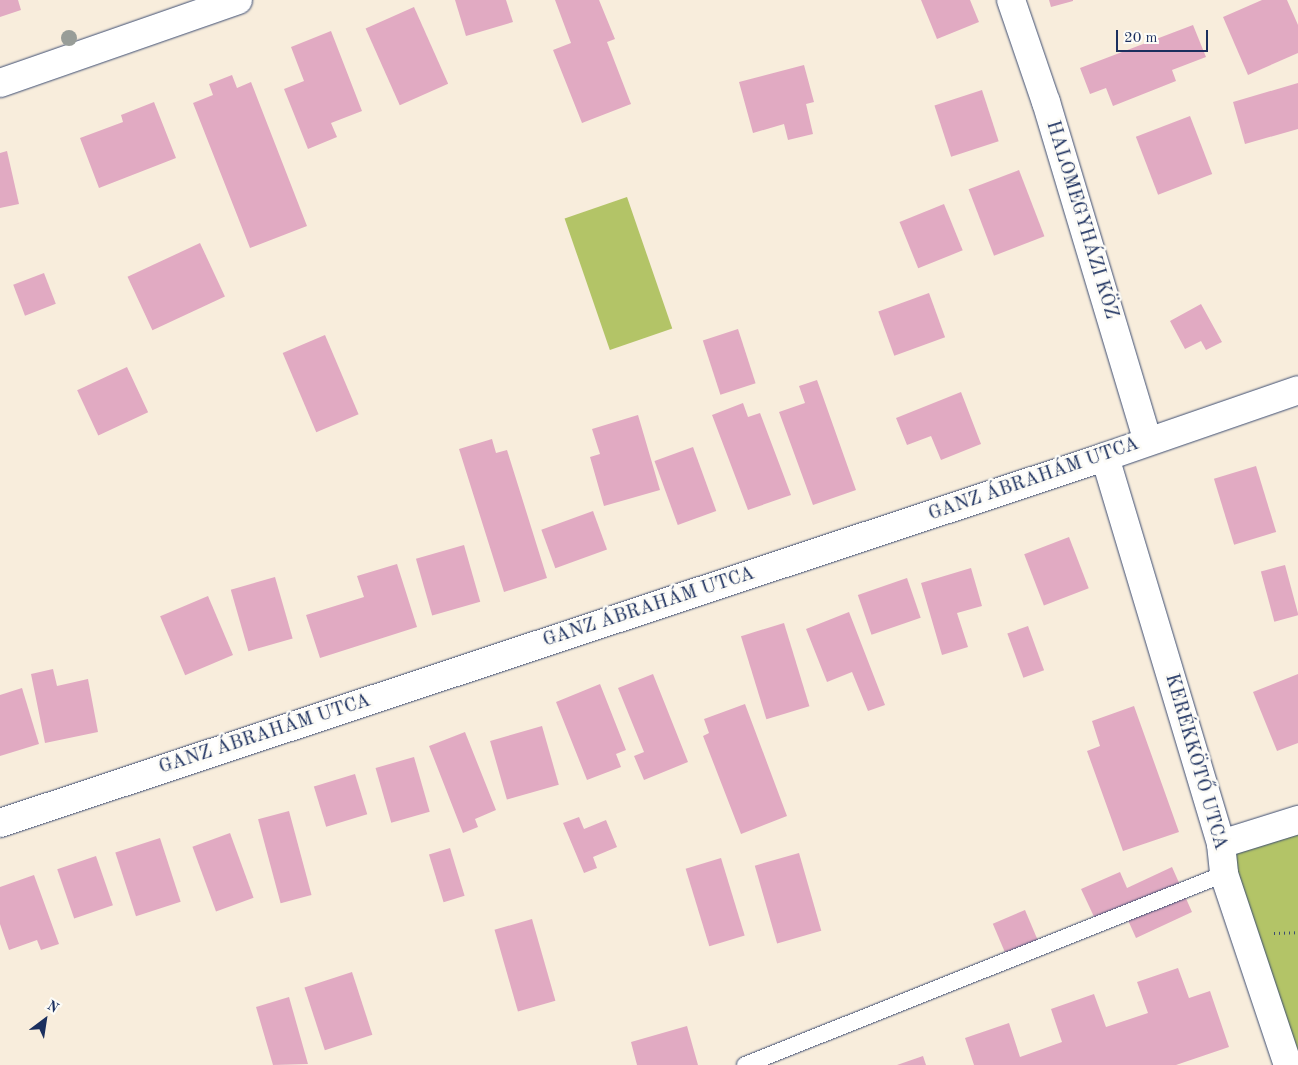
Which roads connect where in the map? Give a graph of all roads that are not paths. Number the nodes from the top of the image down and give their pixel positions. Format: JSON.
{"nodes":[{"id":1,"x":238,"y":0,"type":"edge"},
{"id":2,"x":1011,"y":0,"type":"edge"},
{"id":3,"x":0,"y":83,"type":"edge"},
{"id":4,"x":1298,"y":390,"type":"edge"},
{"id":5,"x":1148,"y":441,"type":"junction"},
{"id":6,"x":1105,"y":457,"type":"junction"},
{"id":7,"x":1298,"y":820,"type":"edge"},
{"id":8,"x":0,"y":823,"type":"edge"},
{"id":9,"x":1221,"y":844,"type":"junction"},
{"id":10,"x":1224,"y":874,"type":"junction"},
{"id":11,"x":745,"y":1065,"type":"edge"},
{"id":12,"x":1288,"y":1065,"type":"edge"}],
"edges":[{"from":1,"to":3,"type":"street"},
{"from":2,"to":5,"type":"street","name":"HALOMEGYHÁZI KÖZ"},
{"from":4,"to":5,"type":"street","name":"GANZ ÁBRAHÁM UTCA"},
{"from":5,"to":6,"type":"street","name":"GANZ ÁBRAHÁM UTCA"},
{"from":6,"to":8,"type":"street","name":"GANZ ÁBRAHÁM UTCA"},
{"from":6,"to":9,"type":"street","name":"KERÉKKÖTŐ UTCA"},
{"from":7,"to":9,"type":"street"},
{"from":9,"to":10,"type":"street","name":"KERÉKKÖTŐ UTCA"},
{"from":10,"to":11,"type":"lane"},
{"from":10,"to":12,"type":"street","name":"KERÉKKÖTŐ UTCA"}]}
